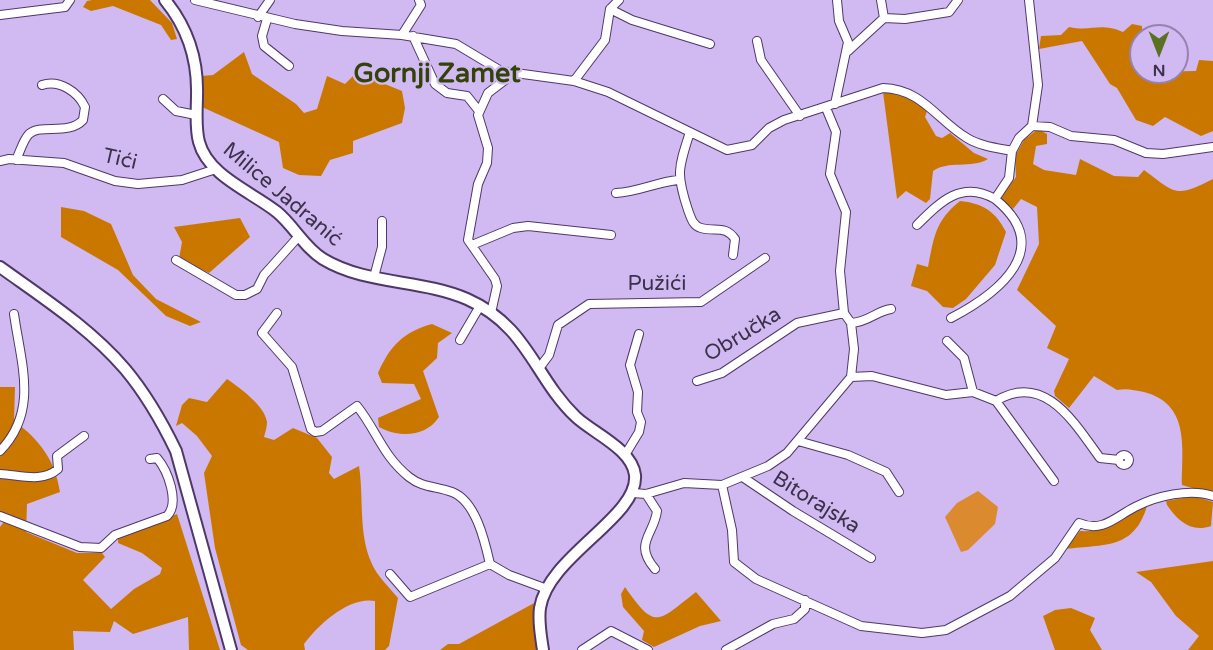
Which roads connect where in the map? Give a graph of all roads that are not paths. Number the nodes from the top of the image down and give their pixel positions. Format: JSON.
{"nodes":[{"id":1,"x":70,"y":0,"type":"edge"},
{"id":2,"x":165,"y":0,"type":"edge"},
{"id":3,"x":195,"y":0,"type":"edge"},
{"id":4,"x":270,"y":0,"type":"edge"},
{"id":5,"x":419,"y":0,"type":"edge"},
{"id":6,"x":837,"y":0,"type":"edge"},
{"id":7,"x":881,"y":0,"type":"edge"},
{"id":8,"x":958,"y":0,"type":"edge"},
{"id":9,"x":1029,"y":0,"type":"edge"},
{"id":10,"x":613,"y":3,"type":"edge"},
{"id":11,"x":0,"y":15,"type":"edge"},
{"id":12,"x":258,"y":17,"type":"junction"},
{"id":13,"x":884,"y":18,"type":"junction"},
{"id":14,"x":267,"y":19,"type":"junction"},
{"id":15,"x":402,"y":34,"type":"junction"},
{"id":16,"x":413,"y":36,"type":"junction"},
{"id":17,"x":757,"y":41,"type":"dead end"},
{"id":18,"x":710,"y":44,"type":"dead end"},
{"id":19,"x":848,"y":47,"type":"junction"},
{"id":20,"x":289,"y":66,"type":"dead end"},
{"id":21,"x":513,"y":74,"type":"junction"},
{"id":22,"x":574,"y":81,"type":"junction"},
{"id":23,"x":42,"y":85,"type":"dead end"},
{"id":24,"x":163,"y":99,"type":"dead end"},
{"id":25,"x":835,"y":104,"type":"junction"},
{"id":26,"x":826,"y":108,"type":"junction"},
{"id":27,"x":479,"y":111,"type":"junction"},
{"id":28,"x":196,"y":116,"type":"junction"},
{"id":29,"x":800,"y":116,"type":"junction"},
{"id":30,"x":1032,"y":126,"type":"junction"},
{"id":31,"x":690,"y":132,"type":"junction"},
{"id":32,"x":1213,"y":147,"type":"edge"},
{"id":33,"x":1012,"y":151,"type":"junction"},
{"id":34,"x":16,"y":160,"type":"junction"},
{"id":35,"x":0,"y":161,"type":"edge"},
{"id":36,"x":216,"y":169,"type":"junction"},
{"id":37,"x":678,"y":180,"type":"junction"},
{"id":38,"x":616,"y":193,"type":"dead end"},
{"id":39,"x":995,"y":199,"type":"junction"},
{"id":40,"x":382,"y":221,"type":"dead end"},
{"id":41,"x":917,"y":225,"type":"dead end"},
{"id":42,"x":611,"y":235,"type":"dead end"},
{"id":43,"x":299,"y":236,"type":"junction"},
{"id":44,"x":472,"y":245,"type":"junction"},
{"id":45,"x":733,"y":255,"type":"dead end"},
{"id":46,"x":765,"y":258,"type":"dead end"},
{"id":47,"x":176,"y":260,"type":"dead end"},
{"id":48,"x":0,"y":267,"type":"edge"},
{"id":49,"x":374,"y":277,"type":"junction"},
{"id":50,"x":480,"y":306,"type":"junction"},
{"id":51,"x":891,"y":309,"type":"dead end"},
{"id":52,"x":278,"y":313,"type":"dead end"},
{"id":53,"x":491,"y":313,"type":"junction"},
{"id":54,"x":843,"y":313,"type":"junction"},
{"id":55,"x":14,"y":314,"type":"dead end"},
{"id":56,"x":951,"y":318,"type":"dead end"},
{"id":57,"x":851,"y":323,"type":"junction"},
{"id":58,"x":639,"y":334,"type":"dead end"},
{"id":59,"x":460,"y":340,"type":"dead end"},
{"id":60,"x":947,"y":341,"type":"dead end"},
{"id":61,"x":540,"y":368,"type":"junction"},
{"id":62,"x":851,"y":377,"type":"junction"},
{"id":63,"x":697,"y":381,"type":"dead end"},
{"id":64,"x":973,"y":392,"type":"junction"},
{"id":65,"x":996,"y":401,"type":"junction"},
{"id":66,"x":84,"y":436,"type":"dead end"},
{"id":67,"x":798,"y":441,"type":"junction"},
{"id":68,"x":0,"y":451,"type":"edge"},
{"id":69,"x":625,"y":455,"type":"junction"},
{"id":70,"x":150,"y":459,"type":"dead end"},
{"id":71,"x":1119,"y":460,"type":"dead end"},
{"id":72,"x":0,"y":474,"type":"edge"},
{"id":73,"x":744,"y":477,"type":"junction"},
{"id":74,"x":1054,"y":481,"type":"dead end"},
{"id":75,"x":722,"y":485,"type":"junction"},
{"id":76,"x":899,"y":492,"type":"dead end"},
{"id":77,"x":633,"y":493,"type":"junction"},
{"id":78,"x":646,"y":494,"type":"junction"},
{"id":79,"x":1213,"y":496,"type":"edge"},
{"id":80,"x":0,"y":516,"type":"edge"},
{"id":81,"x":871,"y":558,"type":"dead end"},
{"id":82,"x":490,"y":564,"type":"junction"},
{"id":83,"x":655,"y":569,"type":"dead end"},
{"id":84,"x":390,"y":574,"type":"dead end"},
{"id":85,"x":547,"y":589,"type":"junction"},
{"id":86,"x":805,"y":600,"type":"junction"},
{"id":87,"x":231,"y":650,"type":"edge"},
{"id":88,"x":543,"y":650,"type":"edge"},
{"id":89,"x":582,"y":650,"type":"edge"},
{"id":90,"x":648,"y":650,"type":"edge"},
{"id":91,"x":726,"y":650,"type":"edge"}],
"edges":[{"from":1,"to":11,"type":"street"},
{"from":2,"to":28,"type":"street","name":"Milice Jadranić"},
{"from":3,"to":12,"type":"street"},
{"from":4,"to":12,"type":"street"},
{"from":5,"to":15,"type":"street"},
{"from":6,"to":19,"type":"street"},
{"from":7,"to":13,"type":"street"},
{"from":8,"to":13,"type":"street"},
{"from":9,"to":30,"type":"street"},
{"from":10,"to":18,"type":"street"},
{"from":10,"to":22,"type":"street"},
{"from":12,"to":14,"type":"street"},
{"from":13,"to":19,"type":"street"},
{"from":14,"to":15,"type":"street"},
{"from":14,"to":20,"type":"street"},
{"from":15,"to":16,"type":"street"},
{"from":16,"to":21,"type":"street"},
{"from":16,"to":27,"type":"street"},
{"from":17,"to":29,"type":"street"},
{"from":19,"to":25,"type":"street"},
{"from":21,"to":22,"type":"street"},
{"from":21,"to":27,"type":"street"},
{"from":22,"to":31,"type":"street"},
{"from":23,"to":34,"type":"street"},
{"from":24,"to":28,"type":"street"},
{"from":25,"to":26,"type":"street"},
{"from":25,"to":33,"type":"street"},
{"from":26,"to":29,"type":"street"},
{"from":26,"to":54,"type":"street"},
{"from":27,"to":44,"type":"street"},
{"from":28,"to":36,"type":"street","name":"Milice Jadranić"},
{"from":29,"to":31,"type":"street"},
{"from":30,"to":32,"type":"street"},
{"from":30,"to":33,"type":"street"},
{"from":31,"to":37,"type":"street"},
{"from":33,"to":39,"type":"street"},
{"from":34,"to":35,"type":"street","name":"Tići"},
{"from":34,"to":36,"type":"street","name":"Tići"},
{"from":36,"to":43,"type":"street","name":"Milice Jadranić"},
{"from":37,"to":38,"type":"street"},
{"from":37,"to":45,"type":"street"},
{"from":39,"to":41,"type":"street"},
{"from":39,"to":56,"type":"street"},
{"from":40,"to":49,"type":"street"},
{"from":42,"to":44,"type":"street"},
{"from":43,"to":47,"type":"street"},
{"from":43,"to":49,"type":"street","name":"Milice Jadranić"},
{"from":44,"to":53,"type":"street"},
{"from":46,"to":61,"type":"street","name":"Pužići"},
{"from":48,"to":87,"type":"street"},
{"from":49,"to":50,"type":"street","name":"Milice Jadranić"},
{"from":50,"to":53,"type":"street","name":"Milice Jadranić"},
{"from":50,"to":59,"type":"street"},
{"from":51,"to":57,"type":"street"},
{"from":52,"to":82,"type":"street"},
{"from":53,"to":61,"type":"street","name":"Milice Jadranić"},
{"from":54,"to":57,"type":"street"},
{"from":54,"to":63,"type":"street","name":"Obručka"},
{"from":55,"to":68,"type":"street"},
{"from":57,"to":62,"type":"street"},
{"from":58,"to":69,"type":"street"},
{"from":60,"to":64,"type":"street"},
{"from":61,"to":69,"type":"street","name":"Milice Jadranić"},
{"from":62,"to":64,"type":"street"},
{"from":62,"to":67,"type":"street"},
{"from":64,"to":65,"type":"street"},
{"from":65,"to":71,"type":"street"},
{"from":65,"to":74,"type":"street"},
{"from":66,"to":72,"type":"street"},
{"from":67,"to":73,"type":"street"},
{"from":67,"to":76,"type":"street"},
{"from":69,"to":77,"type":"street"},
{"from":70,"to":80,"type":"street"},
{"from":73,"to":75,"type":"street"},
{"from":73,"to":81,"type":"street","name":"Bitorajska"},
{"from":75,"to":78,"type":"street"},
{"from":75,"to":86,"type":"street"},
{"from":77,"to":78,"type":"street"},
{"from":77,"to":85,"type":"street"},
{"from":78,"to":83,"type":"street"},
{"from":79,"to":86,"type":"street"},
{"from":82,"to":84,"type":"street"},
{"from":82,"to":85,"type":"street"},
{"from":85,"to":88,"type":"street"},
{"from":86,"to":91,"type":"street"},
{"from":89,"to":90,"type":"street"}]}
